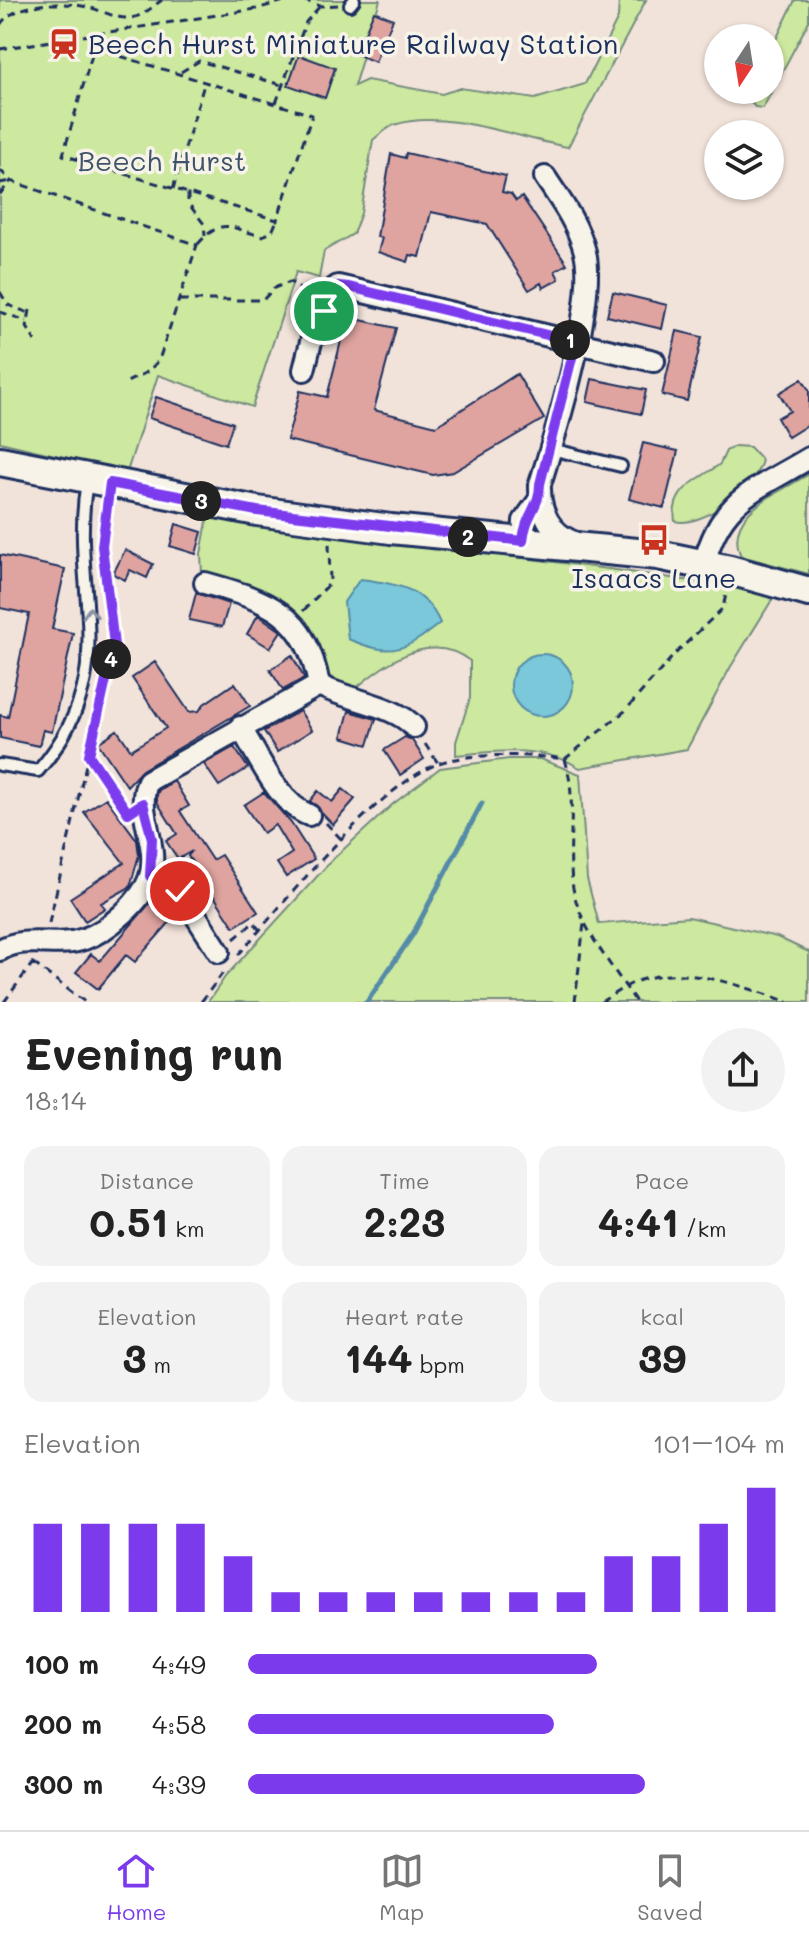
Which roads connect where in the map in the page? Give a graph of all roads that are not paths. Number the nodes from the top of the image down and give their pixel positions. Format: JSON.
{"nodes":[{"id":1,"x":545,"y":177,"type":"dead end"},
{"id":2,"x":576,"y":342,"type":"junction"},
{"id":3,"x":654,"y":361,"type":"dead end"},
{"id":4,"x":304,"y":370,"type":"dead end"},
{"id":5,"x":551,"y":449,"type":"junction"},
{"id":6,"x":809,"y":458,"type":"edge"},
{"id":7,"x":0,"y":461,"type":"edge"},
{"id":8,"x":621,"y":466,"type":"dead end"},
{"id":9,"x":99,"y":481,"type":"junction"},
{"id":10,"x":540,"y":499,"type":"junction"},
{"id":11,"x":523,"y":541,"type":"junction"},
{"id":12,"x":591,"y":548,"type":"junction"},
{"id":13,"x":717,"y":567,"type":"junction"},
{"id":14,"x":205,"y":583,"type":"dead end"},
{"id":15,"x":809,"y":592,"type":"edge"},
{"id":16,"x":319,"y":685,"type":"junction"},
{"id":17,"x":240,"y":727,"type":"junction"},
{"id":18,"x":414,"y":727,"type":"road end"},
{"id":19,"x":0,"y":765,"type":"edge"},
{"id":20,"x":309,"y":815,"type":"dead end"},
{"id":21,"x":150,"y":876,"type":"junction"},
{"id":22,"x":0,"y":950,"type":"edge"},
{"id":23,"x":219,"y":952,"type":"dead end"}],
"edges":[{"from":1,"to":2,"type":"street"},
{"from":2,"to":3,"type":"street"},
{"from":2,"to":4,"type":"street"},
{"from":2,"to":5,"type":"street"},
{"from":5,"to":8,"type":"lane"},
{"from":5,"to":10,"type":"street"},
{"from":6,"to":13,"type":"street"},
{"from":7,"to":9,"type":"main road"},
{"from":9,"to":11,"type":"main road"},
{"from":19,"to":9,"type":"lane","one_way":true},
{"from":10,"to":11,"type":"street"},
{"from":10,"to":12,"type":"street"},
{"from":11,"to":12,"type":"main road"},
{"from":12,"to":13,"type":"main road"},
{"from":13,"to":15,"type":"main road"},
{"from":14,"to":16,"type":"street"},
{"from":16,"to":17,"type":"street"},
{"from":16,"to":18,"type":"street"},
{"from":17,"to":20,"type":"street"},
{"from":17,"to":21,"type":"street"},
{"from":21,"to":22,"type":"street"},
{"from":21,"to":23,"type":"street"}]}
